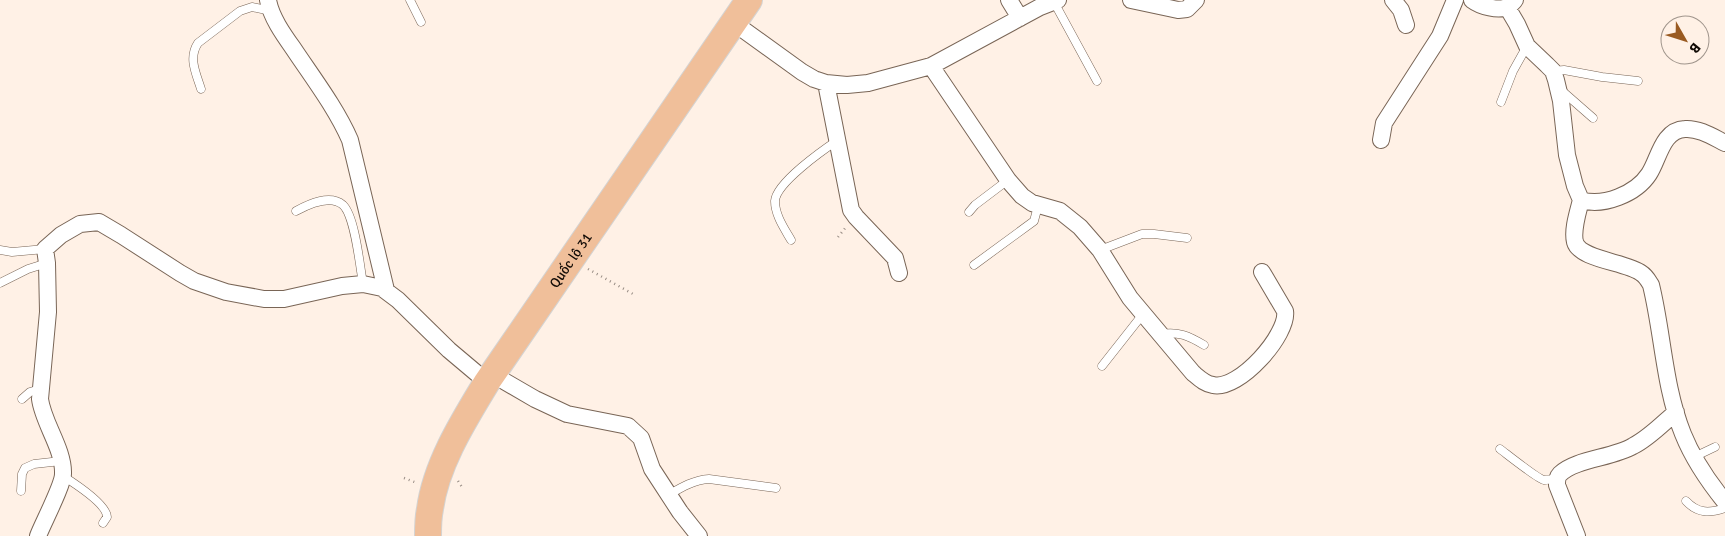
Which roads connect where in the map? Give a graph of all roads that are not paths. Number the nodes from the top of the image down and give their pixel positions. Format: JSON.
{"nodes":[{"id":1,"x":410,"y":0,"type":"edge"},
{"id":2,"x":749,"y":0,"type":"edge"},
{"id":3,"x":1009,"y":0,"type":"edge"},
{"id":4,"x":1131,"y":0,"type":"edge"},
{"id":5,"x":1196,"y":0,"type":"edge"},
{"id":6,"x":1393,"y":0,"type":"edge"},
{"id":7,"x":1455,"y":0,"type":"edge"},
{"id":8,"x":1472,"y":0,"type":"edge"},
{"id":9,"x":1051,"y":2,"type":"edge"},
{"id":10,"x":1511,"y":4,"type":"edge"},
{"id":11,"x":270,"y":6,"type":"edge"},
{"id":12,"x":1020,"y":18,"type":"junction"},
{"id":13,"x":421,"y":22,"type":"dead end"},
{"id":14,"x":734,"y":23,"type":"junction"},
{"id":15,"x":1406,"y":24,"type":"dead end"},
{"id":16,"x":1527,"y":46,"type":"junction"},
{"id":17,"x":931,"y":66,"type":"junction"},
{"id":18,"x":1553,"y":71,"type":"junction"},
{"id":19,"x":1097,"y":81,"type":"dead end"},
{"id":20,"x":1638,"y":81,"type":"dead end"},
{"id":21,"x":826,"y":82,"type":"junction"},
{"id":22,"x":201,"y":89,"type":"dead end"},
{"id":23,"x":1560,"y":89,"type":"junction"},
{"id":24,"x":1501,"y":102,"type":"dead end"},
{"id":25,"x":1593,"y":118,"type":"dead end"},
{"id":26,"x":838,"y":140,"type":"junction"},
{"id":27,"x":1381,"y":140,"type":"dead end"},
{"id":28,"x":1725,"y":143,"type":"edge"},
{"id":29,"x":1008,"y":180,"type":"junction"},
{"id":30,"x":1581,"y":200,"type":"junction"},
{"id":31,"x":1038,"y":206,"type":"junction"},
{"id":32,"x":296,"y":211,"type":"dead end"},
{"id":33,"x":969,"y":212,"type":"dead end"},
{"id":34,"x":1187,"y":238,"type":"dead end"},
{"id":35,"x":791,"y":240,"type":"dead end"},
{"id":36,"x":0,"y":250,"type":"edge"},
{"id":37,"x":1100,"y":250,"type":"junction"},
{"id":38,"x":46,"y":256,"type":"junction"},
{"id":39,"x":974,"y":265,"type":"dead end"},
{"id":40,"x":1262,"y":272,"type":"dead end"},
{"id":41,"x":899,"y":273,"type":"dead end"},
{"id":42,"x":0,"y":282,"type":"edge"},
{"id":43,"x":363,"y":284,"type":"junction"},
{"id":44,"x":386,"y":290,"type":"junction"},
{"id":45,"x":1143,"y":314,"type":"junction"},
{"id":46,"x":1160,"y":334,"type":"junction"},
{"id":47,"x":1204,"y":345,"type":"dead end"},
{"id":48,"x":1102,"y":366,"type":"dead end"},
{"id":49,"x":490,"y":378,"type":"junction"},
{"id":50,"x":40,"y":389,"type":"junction"},
{"id":51,"x":22,"y":399,"type":"dead end"},
{"id":52,"x":1676,"y":412,"type":"junction"},
{"id":53,"x":1716,"y":447,"type":"dead end"},
{"id":54,"x":1500,"y":449,"type":"dead end"},
{"id":55,"x":1694,"y":457,"type":"junction"},
{"id":56,"x":62,"y":468,"type":"junction"},
{"id":57,"x":1557,"y":478,"type":"junction"},
{"id":58,"x":776,"y":488,"type":"dead end"},
{"id":59,"x":21,"y":491,"type":"dead end"},
{"id":60,"x":670,"y":494,"type":"junction"},
{"id":61,"x":1686,"y":501,"type":"dead end"},
{"id":62,"x":1725,"y":502,"type":"edge"},
{"id":63,"x":1725,"y":508,"type":"edge"},
{"id":64,"x":102,"y":523,"type":"dead end"},
{"id":65,"x":38,"y":536,"type":"edge"},
{"id":66,"x":428,"y":536,"type":"edge"},
{"id":67,"x":698,"y":536,"type":"edge"},
{"id":68,"x":1577,"y":536,"type":"edge"}],
"edges":[{"from":1,"to":13,"type":"lane"},
{"from":2,"to":14,"type":"highway","name":"Quốc lộ 31"},
{"from":3,"to":12,"type":"street"},
{"from":4,"to":5,"type":"street"},
{"from":6,"to":15,"type":"street"},
{"from":7,"to":27,"type":"street"},
{"from":8,"to":10,"type":"street"},
{"from":9,"to":12,"type":"street"},
{"from":9,"to":19,"type":"lane"},
{"from":10,"to":16,"type":"street"},
{"from":11,"to":22,"type":"lane"},
{"from":11,"to":44,"type":"street"},
{"from":12,"to":17,"type":"street"},
{"from":14,"to":21,"type":"street"},
{"from":14,"to":49,"type":"highway","name":"Quốc lộ 31"},
{"from":16,"to":18,"type":"street"},
{"from":16,"to":24,"type":"lane"},
{"from":17,"to":21,"type":"street"},
{"from":17,"to":29,"type":"street"},
{"from":18,"to":20,"type":"lane"},
{"from":18,"to":23,"type":"street"},
{"from":21,"to":26,"type":"street"},
{"from":23,"to":25,"type":"lane"},
{"from":23,"to":30,"type":"street"},
{"from":26,"to":35,"type":"lane"},
{"from":26,"to":41,"type":"street"},
{"from":28,"to":30,"type":"street"},
{"from":29,"to":31,"type":"street"},
{"from":29,"to":33,"type":"lane"},
{"from":30,"to":52,"type":"street"},
{"from":31,"to":37,"type":"street"},
{"from":31,"to":39,"type":"lane"},
{"from":32,"to":43,"type":"lane"},
{"from":34,"to":37,"type":"lane"},
{"from":36,"to":38,"type":"lane"},
{"from":37,"to":45,"type":"street"},
{"from":38,"to":42,"type":"lane"},
{"from":38,"to":43,"type":"street"},
{"from":38,"to":50,"type":"street"},
{"from":40,"to":46,"type":"street"},
{"from":43,"to":44,"type":"street"},
{"from":44,"to":49,"type":"street"},
{"from":45,"to":46,"type":"street"},
{"from":45,"to":48,"type":"lane"},
{"from":46,"to":47,"type":"lane"},
{"from":49,"to":60,"type":"street"},
{"from":49,"to":66,"type":"highway","name":"Quốc lộ 31"},
{"from":50,"to":51,"type":"lane"},
{"from":50,"to":56,"type":"street"},
{"from":52,"to":55,"type":"street"},
{"from":52,"to":57,"type":"street"},
{"from":53,"to":55,"type":"lane"},
{"from":54,"to":57,"type":"lane"},
{"from":55,"to":62,"type":"street"},
{"from":56,"to":59,"type":"lane"},
{"from":56,"to":64,"type":"lane"},
{"from":56,"to":65,"type":"street"},
{"from":57,"to":68,"type":"street"},
{"from":58,"to":60,"type":"lane"},
{"from":60,"to":67,"type":"street"},
{"from":61,"to":63,"type":"lane"}]}
